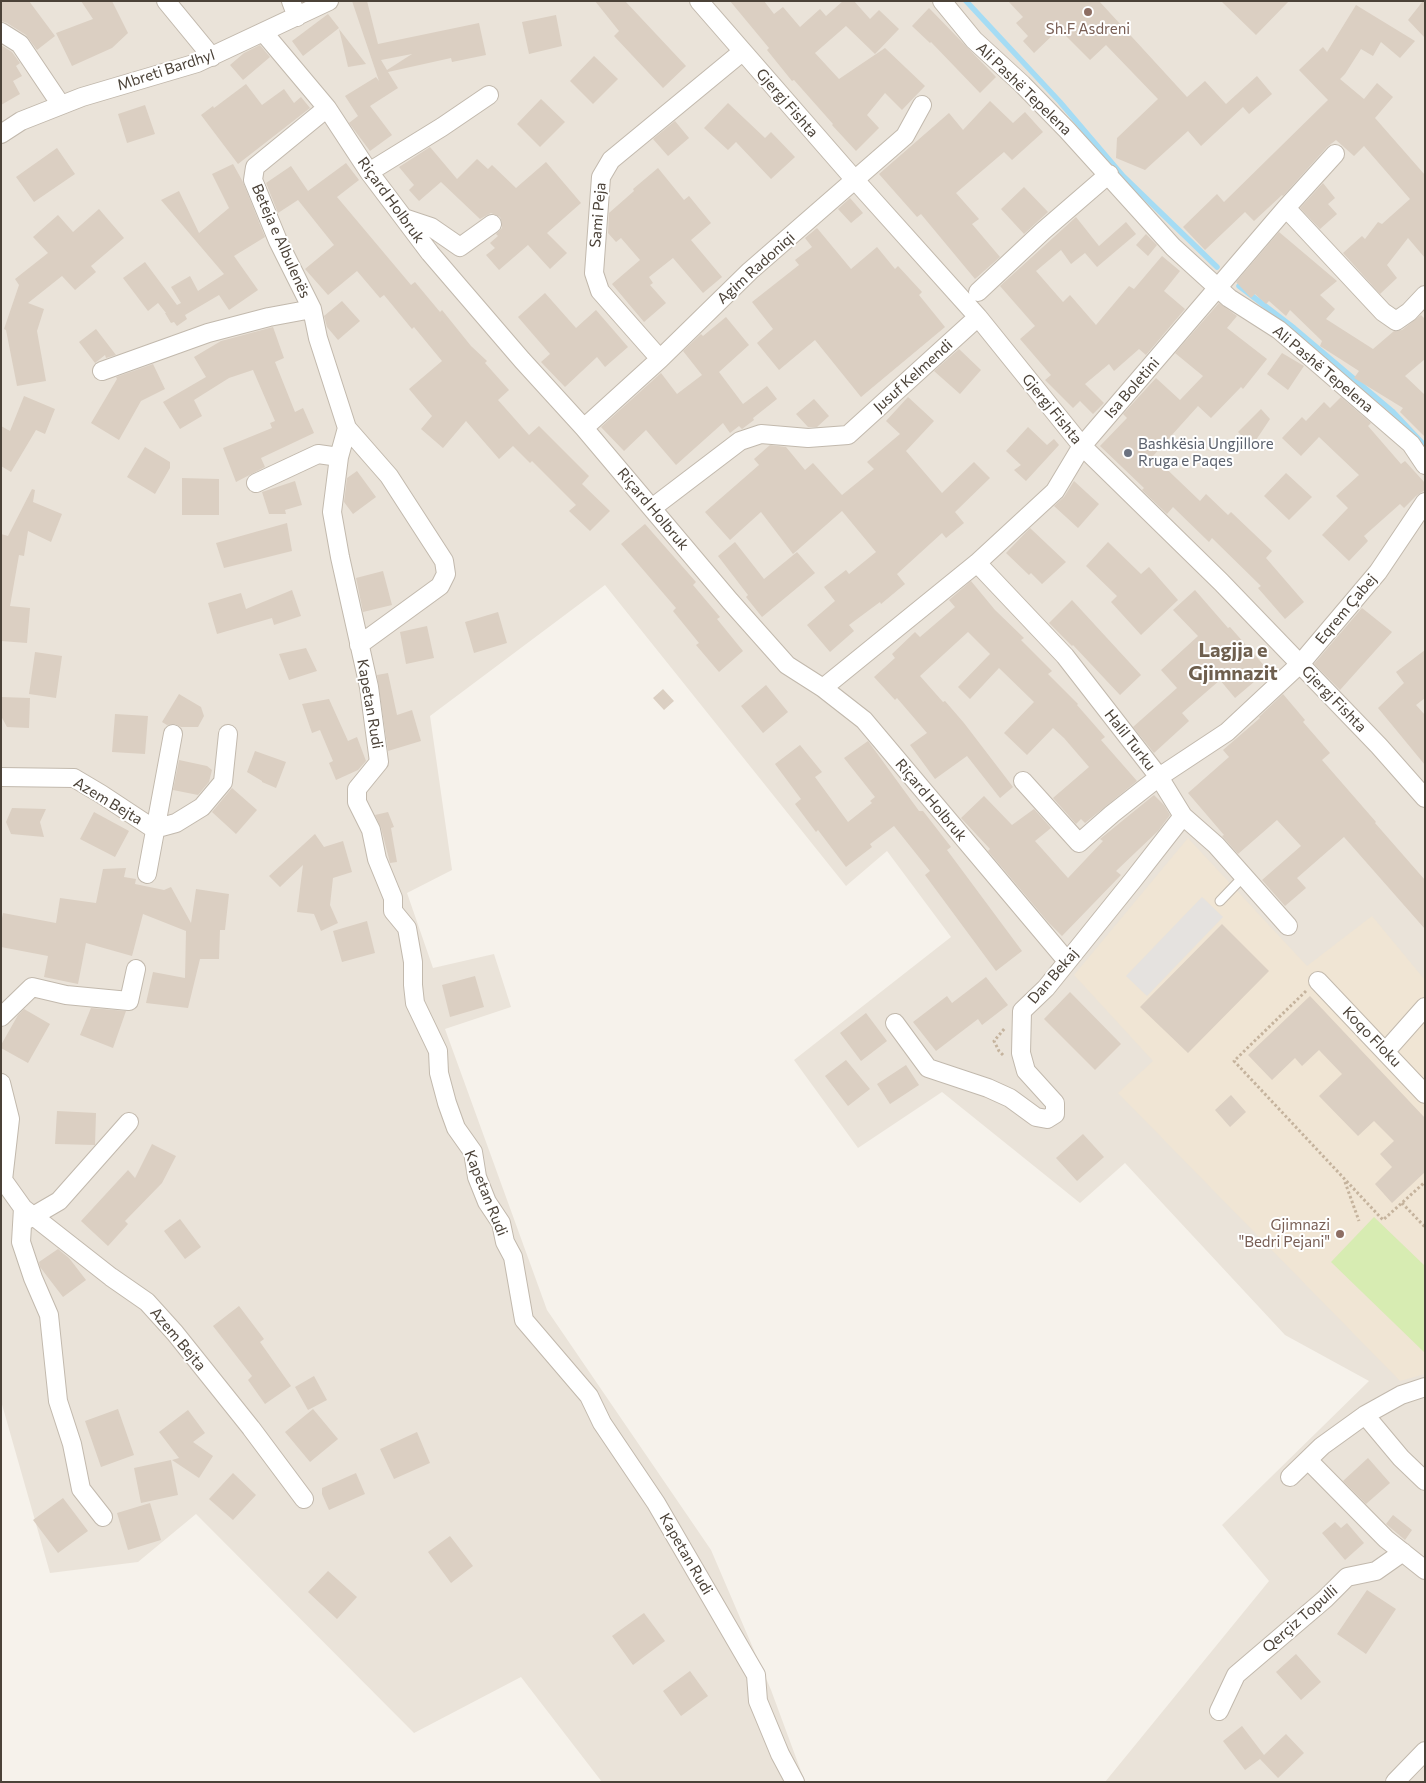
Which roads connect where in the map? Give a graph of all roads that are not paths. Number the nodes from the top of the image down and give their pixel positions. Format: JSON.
{"nodes":[{"id":1,"x":166,"y":1,"type":"edge"},
{"id":2,"x":329,"y":1,"type":"edge"},
{"id":3,"x":699,"y":1,"type":"edge"},
{"id":4,"x":942,"y":1,"type":"edge"},
{"id":5,"x":294,"y":9,"type":"edge"},
{"id":6,"x":1,"y":32,"type":"edge"},
{"id":7,"x":264,"y":33,"type":"junction"},
{"id":8,"x":742,"y":52,"type":"junction"},
{"id":9,"x":212,"y":57,"type":"junction"},
{"id":10,"x":489,"y":95,"type":"dead end"},
{"id":11,"x":922,"y":104,"type":"dead end"},
{"id":12,"x":61,"y":105,"type":"junction"},
{"id":13,"x":327,"y":108,"type":"junction"},
{"id":14,"x":1,"y":134,"type":"edge"},
{"id":15,"x":1335,"y":154,"type":"dead end"},
{"id":16,"x":369,"y":172,"type":"junction"},
{"id":17,"x":1109,"y":174,"type":"junction"},
{"id":18,"x":855,"y":180,"type":"junction"},
{"id":19,"x":1286,"y":208,"type":"junction"},
{"id":20,"x":404,"y":218,"type":"junction"},
{"id":21,"x":492,"y":224,"type":"dead end"},
{"id":22,"x":1218,"y":288,"type":"junction"},
{"id":23,"x":978,"y":292,"type":"dead end"},
{"id":24,"x":1425,"y":295,"type":"edge"},
{"id":25,"x":312,"y":309,"type":"junction"},
{"id":26,"x":978,"y":317,"type":"junction"},
{"id":27,"x":660,"y":358,"type":"junction"},
{"id":28,"x":102,"y":371,"type":"dead end"},
{"id":29,"x":347,"y":428,"type":"junction"},
{"id":30,"x":584,"y":428,"type":"junction"},
{"id":31,"x":1082,"y":446,"type":"junction"},
{"id":32,"x":339,"y":457,"type":"junction"},
{"id":33,"x":1425,"y":465,"type":"edge"},
{"id":34,"x":256,"y":483,"type":"dead end"},
{"id":35,"x":1425,"y":502,"type":"edge"},
{"id":36,"x":652,"y":508,"type":"junction"},
{"id":37,"x":977,"y":563,"type":"junction"},
{"id":38,"x":359,"y":645,"type":"junction"},
{"id":39,"x":1300,"y":663,"type":"junction"},
{"id":40,"x":824,"y":688,"type":"junction"},
{"id":41,"x":172,"y":734,"type":"dead end"},
{"id":42,"x":228,"y":734,"type":"dead end"},
{"id":43,"x":1,"y":777,"type":"edge"},
{"id":44,"x":1159,"y":777,"type":"junction"},
{"id":45,"x":1023,"y":781,"type":"dead end"},
{"id":46,"x":1425,"y":798,"type":"edge"},
{"id":47,"x":1183,"y":816,"type":"junction"},
{"id":48,"x":154,"y":829,"type":"junction"},
{"id":49,"x":147,"y":874,"type":"dead end"},
{"id":50,"x":1244,"y":876,"type":"junction"},
{"id":51,"x":1220,"y":901,"type":"dead end"},
{"id":52,"x":1288,"y":926,"type":"dead end"},
{"id":53,"x":1067,"y":961,"type":"junction"},
{"id":54,"x":136,"y":969,"type":"dead end"},
{"id":55,"x":1318,"y":981,"type":"road end"},
{"id":56,"x":1425,"y":1007,"type":"edge"},
{"id":57,"x":1,"y":1017,"type":"edge"},
{"id":58,"x":895,"y":1023,"type":"dead end"},
{"id":59,"x":1386,"y":1051,"type":"junction"},
{"id":60,"x":1,"y":1083,"type":"edge"},
{"id":61,"x":1425,"y":1094,"type":"edge"},
{"id":62,"x":129,"y":1122,"type":"dead end"},
{"id":63,"x":2,"y":1181,"type":"edge"},
{"id":64,"x":26,"y":1216,"type":"junction"},
{"id":65,"x":1425,"y":1387,"type":"edge"},
{"id":66,"x":1365,"y":1415,"type":"junction"},
{"id":67,"x":1308,"y":1460,"type":"junction"},
{"id":68,"x":1290,"y":1477,"type":"dead end"},
{"id":69,"x":1425,"y":1481,"type":"edge"},
{"id":70,"x":304,"y":1499,"type":"dead end"},
{"id":71,"x":104,"y":1518,"type":"dead end"},
{"id":72,"x":1403,"y":1552,"type":"junction"},
{"id":73,"x":1425,"y":1570,"type":"edge"},
{"id":74,"x":1219,"y":1711,"type":"dead end"},
{"id":75,"x":1425,"y":1751,"type":"edge"},
{"id":76,"x":795,"y":1782,"type":"edge"},
{"id":77,"x":1395,"y":1782,"type":"edge"}],
"edges":[{"from":1,"to":9,"type":"street"},
{"from":2,"to":5,"type":"street","name":"Mbreti Bardhyl"},
{"from":3,"to":8,"type":"street","name":"Gjergj Fishta"},
{"from":4,"to":17,"type":"street","name":"Ali Pashë Tepelena"},
{"from":5,"to":7,"type":"street","name":"Mbreti Bardhyl"},
{"from":6,"to":12,"type":"street"},
{"from":7,"to":9,"type":"street","name":"Mbreti Bardhyl"},
{"from":7,"to":13,"type":"street","name":"Riçard Holbruk"},
{"from":8,"to":18,"type":"street","name":"Gjergj Fishta"},
{"from":8,"to":27,"type":"street","name":"Sami Peja"},
{"from":9,"to":12,"type":"street","name":"Mbreti Bardhyl"},
{"from":10,"to":16,"type":"street"},
{"from":11,"to":18,"type":"street","name":"Agim Radoniqi"},
{"from":12,"to":14,"type":"street","name":"Mbreti Bardhyl"},
{"from":13,"to":16,"type":"street","name":"Riçard Holbruk"},
{"from":13,"to":25,"type":"street","name":"Beteja e Albulenës"},
{"from":15,"to":19,"type":"street","name":"Isa Boletini"},
{"from":16,"to":20,"type":"street","name":"Riçard Holbruk"},
{"from":17,"to":22,"type":"street","name":"Ali Pashë Tepelena"},
{"from":17,"to":23,"type":"street"},
{"from":18,"to":26,"type":"street","name":"Gjergj Fishta"},
{"from":18,"to":27,"type":"street","name":"Agim Radoniqi"},
{"from":19,"to":22,"type":"street","name":"Isa Boletini"},
{"from":19,"to":24,"type":"street"},
{"from":20,"to":21,"type":"street"},
{"from":20,"to":30,"type":"street","name":"Riçard Holbruk"},
{"from":22,"to":31,"type":"street","name":"Isa Boletini"},
{"from":22,"to":33,"type":"street","name":"Ali Pashë Tepelena"},
{"from":25,"to":28,"type":"street","name":"Beteja e Albulenës"},
{"from":25,"to":29,"type":"street","name":"Kapetan Rudi"},
{"from":26,"to":31,"type":"street","name":"Gjergj Fishta"},
{"from":26,"to":36,"type":"street","name":"Jusuf Kelmendi"},
{"from":27,"to":30,"type":"street","name":"Agim Radoniqi"},
{"from":29,"to":32,"type":"street","name":"Kapetan Rudi"},
{"from":29,"to":38,"type":"street","name":"Kapetan Rudi"},
{"from":30,"to":36,"type":"street","name":"Riçard Holbruk"},
{"from":31,"to":37,"type":"street","name":"Isa Boletini"},
{"from":31,"to":39,"type":"street","name":"Gjergj Fishta"},
{"from":32,"to":34,"type":"street"},
{"from":32,"to":38,"type":"street","name":"Kapetan Rudi"},
{"from":35,"to":39,"type":"street","name":"Eqrem Çabej"},
{"from":36,"to":40,"type":"street","name":"Riçard Holbruk"},
{"from":37,"to":40,"type":"street","name":"Isa Boletini"},
{"from":37,"to":44,"type":"street","name":"Halil Turku"},
{"from":38,"to":76,"type":"street","name":"Kapetan Rudi"},
{"from":39,"to":44,"type":"street","name":"Eqrem Çabej"},
{"from":39,"to":46,"type":"street","name":"Gjergj Fishta"},
{"from":40,"to":53,"type":"street","name":"Riçard Holbruk"},
{"from":41,"to":48,"type":"street","name":"Azem Bejta"},
{"from":42,"to":48,"type":"street"},
{"from":43,"to":48,"type":"street","name":"Azem Bejta"},
{"from":44,"to":45,"type":"street","name":"Halil Turku"},
{"from":44,"to":47,"type":"street"},
{"from":47,"to":50,"type":"street"},
{"from":47,"to":53,"type":"street","name":"Dan Bekaj"},
{"from":48,"to":49,"type":"street","name":"Azem Bejta"},
{"from":50,"to":51,"type":"lane"},
{"from":50,"to":52,"type":"street"},
{"from":53,"to":58,"type":"street","name":"Dan Bekaj"},
{"from":54,"to":57,"type":"street"},
{"from":55,"to":59,"type":"street","name":"Koqo Floku"},
{"from":56,"to":59,"type":"street"},
{"from":59,"to":61,"type":"street","name":"Koqo Floku"},
{"from":60,"to":63,"type":"street","name":"Azem Bejta"},
{"from":62,"to":64,"type":"street"},
{"from":63,"to":64,"type":"street","name":"Azem Bejta"},
{"from":64,"to":70,"type":"street","name":"Azem Bejta"},
{"from":64,"to":71,"type":"street"},
{"from":65,"to":66,"type":"street"},
{"from":66,"to":67,"type":"street"},
{"from":66,"to":69,"type":"street"},
{"from":67,"to":68,"type":"street"},
{"from":67,"to":72,"type":"street"},
{"from":72,"to":73,"type":"street"},
{"from":72,"to":74,"type":"street","name":"Qerçiz Topulli"},
{"from":75,"to":77,"type":"street"}]}
